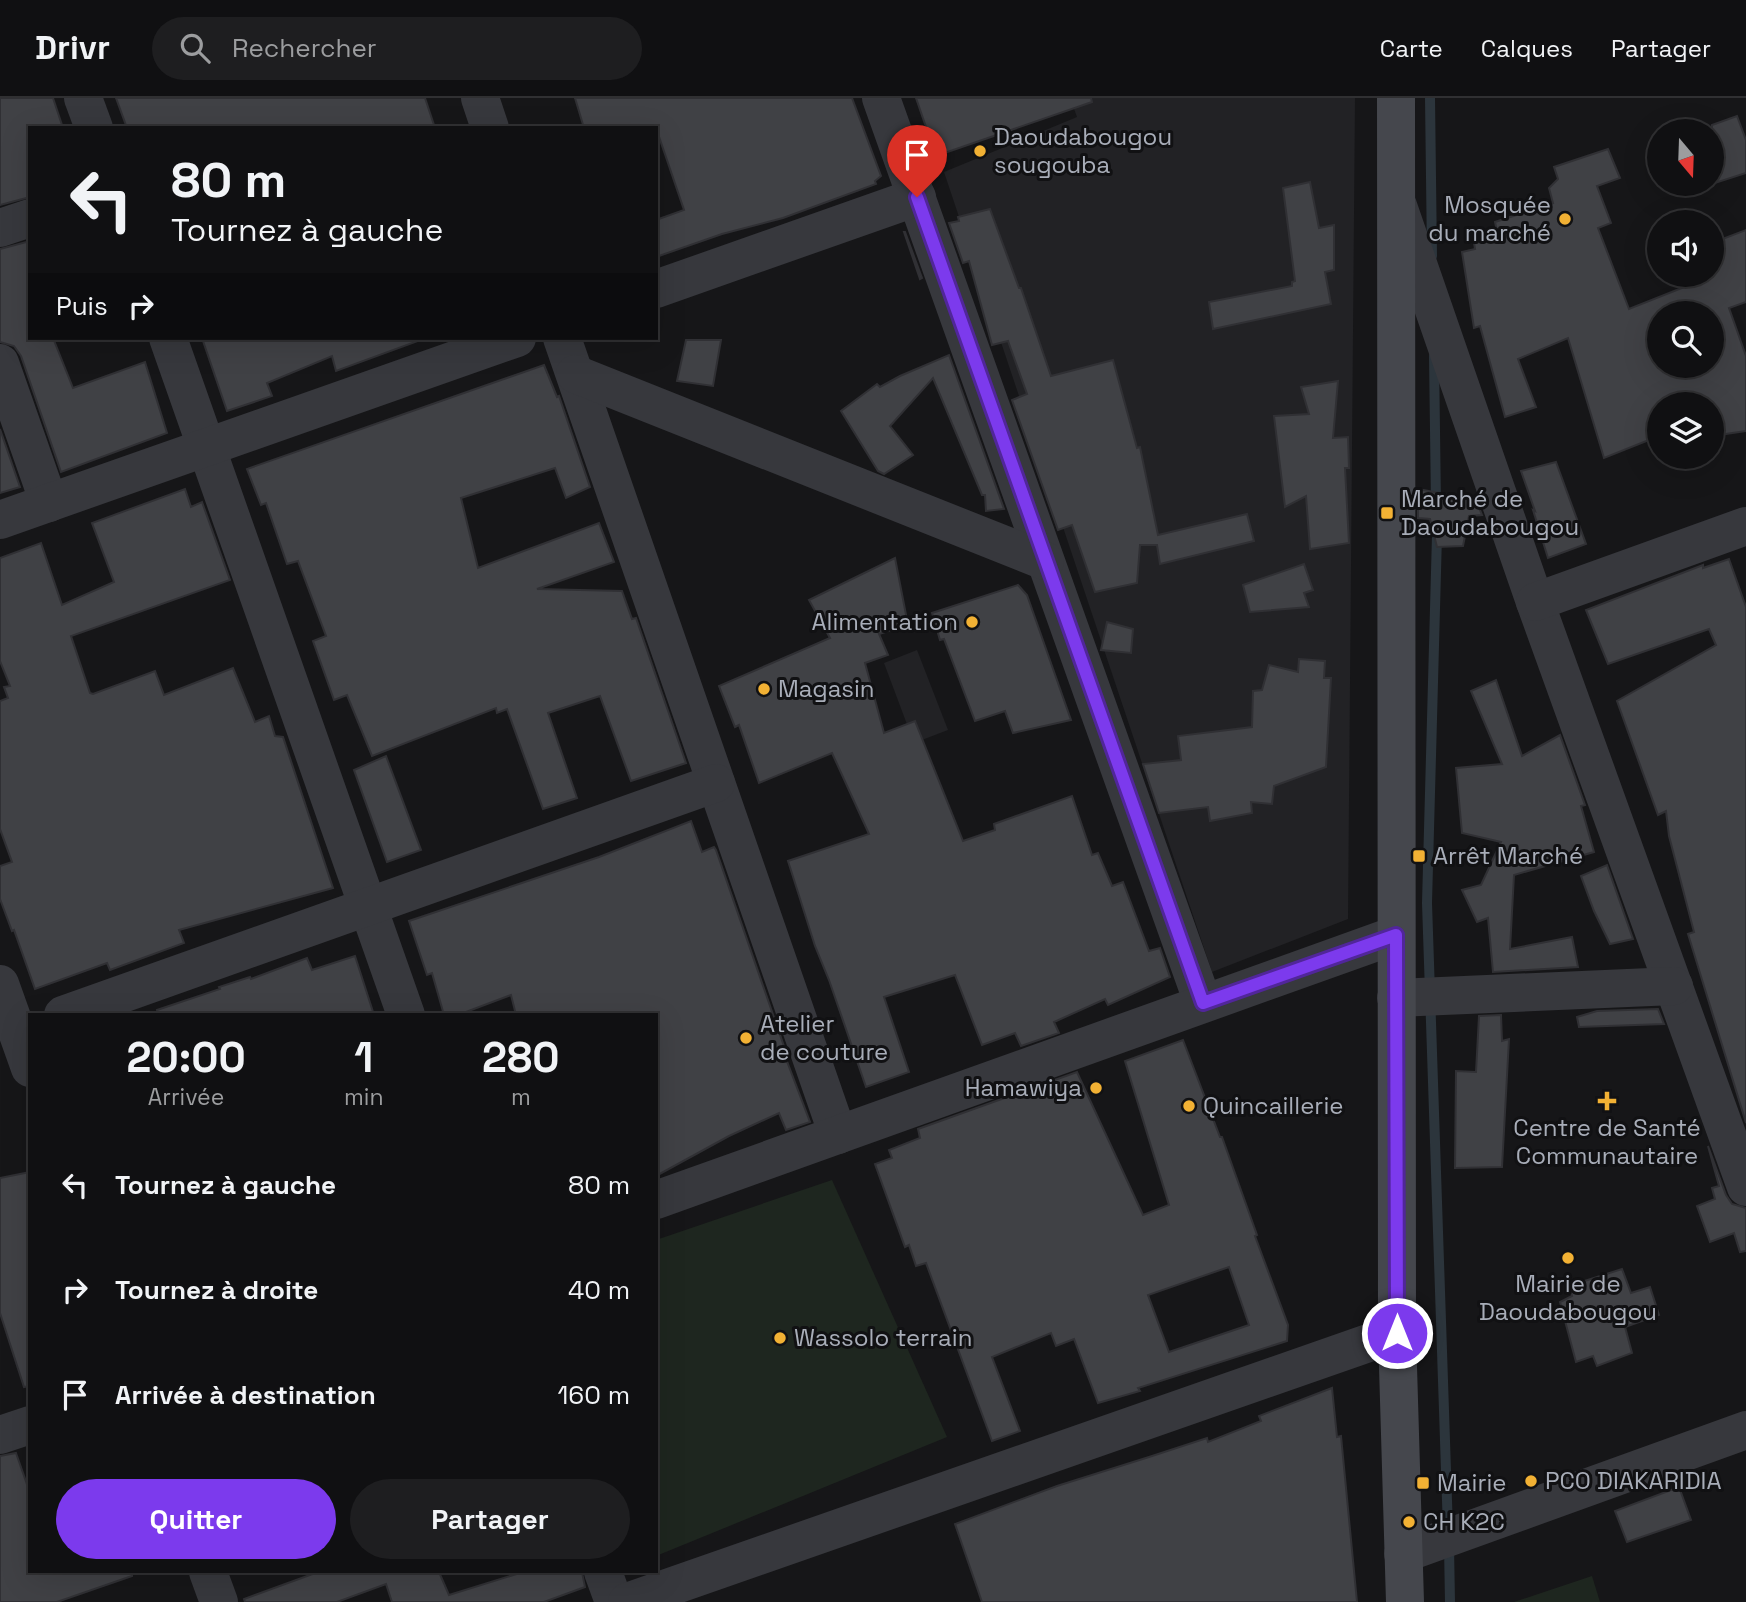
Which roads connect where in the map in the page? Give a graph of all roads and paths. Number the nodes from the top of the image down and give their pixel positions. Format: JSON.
{"nodes":[{"id":1,"x":83,"y":98,"type":"edge"},
{"id":2,"x":480,"y":98,"type":"edge"},
{"id":3,"x":881,"y":98,"type":"edge"},
{"id":4,"x":1396,"y":98,"type":"edge"},
{"id":5,"x":93,"y":126,"type":"edge"},
{"id":6,"x":489,"y":126,"type":"edge"},
{"id":7,"x":1395,"y":196,"type":"junction"},
{"id":8,"x":917,"y":197,"type":"junction"},
{"id":9,"x":28,"y":219,"type":"edge"},
{"id":10,"x":0,"y":228,"type":"edge"},
{"id":11,"x":658,"y":288,"type":"edge"},
{"id":12,"x":169,"y":340,"type":"edge"},
{"id":13,"x":511,"y":340,"type":"edge"},
{"id":14,"x":563,"y":340,"type":"edge"},
{"id":15,"x":0,"y":363,"type":"edge"},
{"id":16,"x":575,"y":374,"type":"junction"},
{"id":17,"x":206,"y":447,"type":"junction"},
{"id":18,"x":49,"y":503,"type":"junction"},
{"id":19,"x":0,"y":520,"type":"edge"},
{"id":20,"x":1746,"y":526,"type":"edge"},
{"id":21,"x":1045,"y":561,"type":"junction"},
{"id":22,"x":1535,"y":602,"type":"junction"},
{"id":23,"x":716,"y":783,"type":"junction"},
{"id":24,"x":368,"y":906,"type":"junction"},
{"id":25,"x":1396,"y":935,"type":"junction"},
{"id":26,"x":0,"y":984,"type":"edge"},
{"id":27,"x":1674,"y":986,"type":"junction"},
{"id":28,"x":1396,"y":998,"type":"junction"},
{"id":29,"x":1203,"y":1003,"type":"junction"},
{"id":30,"x":69,"y":1013,"type":"edge"},
{"id":31,"x":406,"y":1013,"type":"edge"},
{"id":32,"x":16,"y":1032,"type":"edge"},
{"id":33,"x":28,"y":1063,"type":"edge"},
{"id":34,"x":838,"y":1135,"type":"junction"},
{"id":35,"x":1746,"y":1187,"type":"edge"},
{"id":36,"x":658,"y":1199,"type":"edge"},
{"id":37,"x":1397,"y":1333,"type":"junction"},
{"id":38,"x":28,"y":1426,"type":"edge"},
{"id":39,"x":1746,"y":1430,"type":"edge"},
{"id":40,"x":0,"y":1436,"type":"edge"},
{"id":41,"x":1403,"y":1554,"type":"junction"},
{"id":42,"x":208,"y":1573,"type":"edge"},
{"id":43,"x":603,"y":1573,"type":"edge"},
{"id":44,"x":219,"y":1602,"type":"edge"},
{"id":45,"x":614,"y":1602,"type":"edge"},
{"id":46,"x":627,"y":1602,"type":"edge"},
{"id":47,"x":1405,"y":1602,"type":"edge"}],
"edges":[{"from":1,"to":5,"type":"street"},
{"from":2,"to":6,"type":"street"},
{"from":3,"to":8,"type":"street"},
{"from":4,"to":7,"type":"street"},
{"from":7,"to":22,"type":"street"},
{"from":7,"to":25,"type":"street"},
{"from":8,"to":11,"type":"street"},
{"from":8,"to":21,"type":"street"},
{"from":9,"to":10,"type":"street"},
{"from":12,"to":17,"type":"street"},
{"from":13,"to":17,"type":"street"},
{"from":14,"to":16,"type":"street"},
{"from":15,"to":18,"type":"street"},
{"from":16,"to":21,"type":"street"},
{"from":16,"to":23,"type":"street"},
{"from":17,"to":18,"type":"street"},
{"from":17,"to":24,"type":"street"},
{"from":18,"to":19,"type":"street"},
{"from":20,"to":22,"type":"street"},
{"from":21,"to":29,"type":"street"},
{"from":22,"to":27,"type":"street"},
{"from":23,"to":24,"type":"street"},
{"from":23,"to":34,"type":"street"},
{"from":24,"to":30,"type":"street"},
{"from":24,"to":31,"type":"street"},
{"from":25,"to":28,"type":"street"},
{"from":25,"to":29,"type":"street"},
{"from":26,"to":32,"type":"street"},
{"from":27,"to":28,"type":"street"},
{"from":27,"to":35,"type":"street"},
{"from":28,"to":37,"type":"street"},
{"from":29,"to":34,"type":"street"},
{"from":32,"to":33,"type":"street"},
{"from":34,"to":36,"type":"street"},
{"from":37,"to":41,"type":"street"},
{"from":37,"to":46,"type":"street"},
{"from":38,"to":40,"type":"street"},
{"from":39,"to":41,"type":"street"},
{"from":41,"to":47,"type":"street"},
{"from":42,"to":44,"type":"street"},
{"from":43,"to":45,"type":"street"}]}
